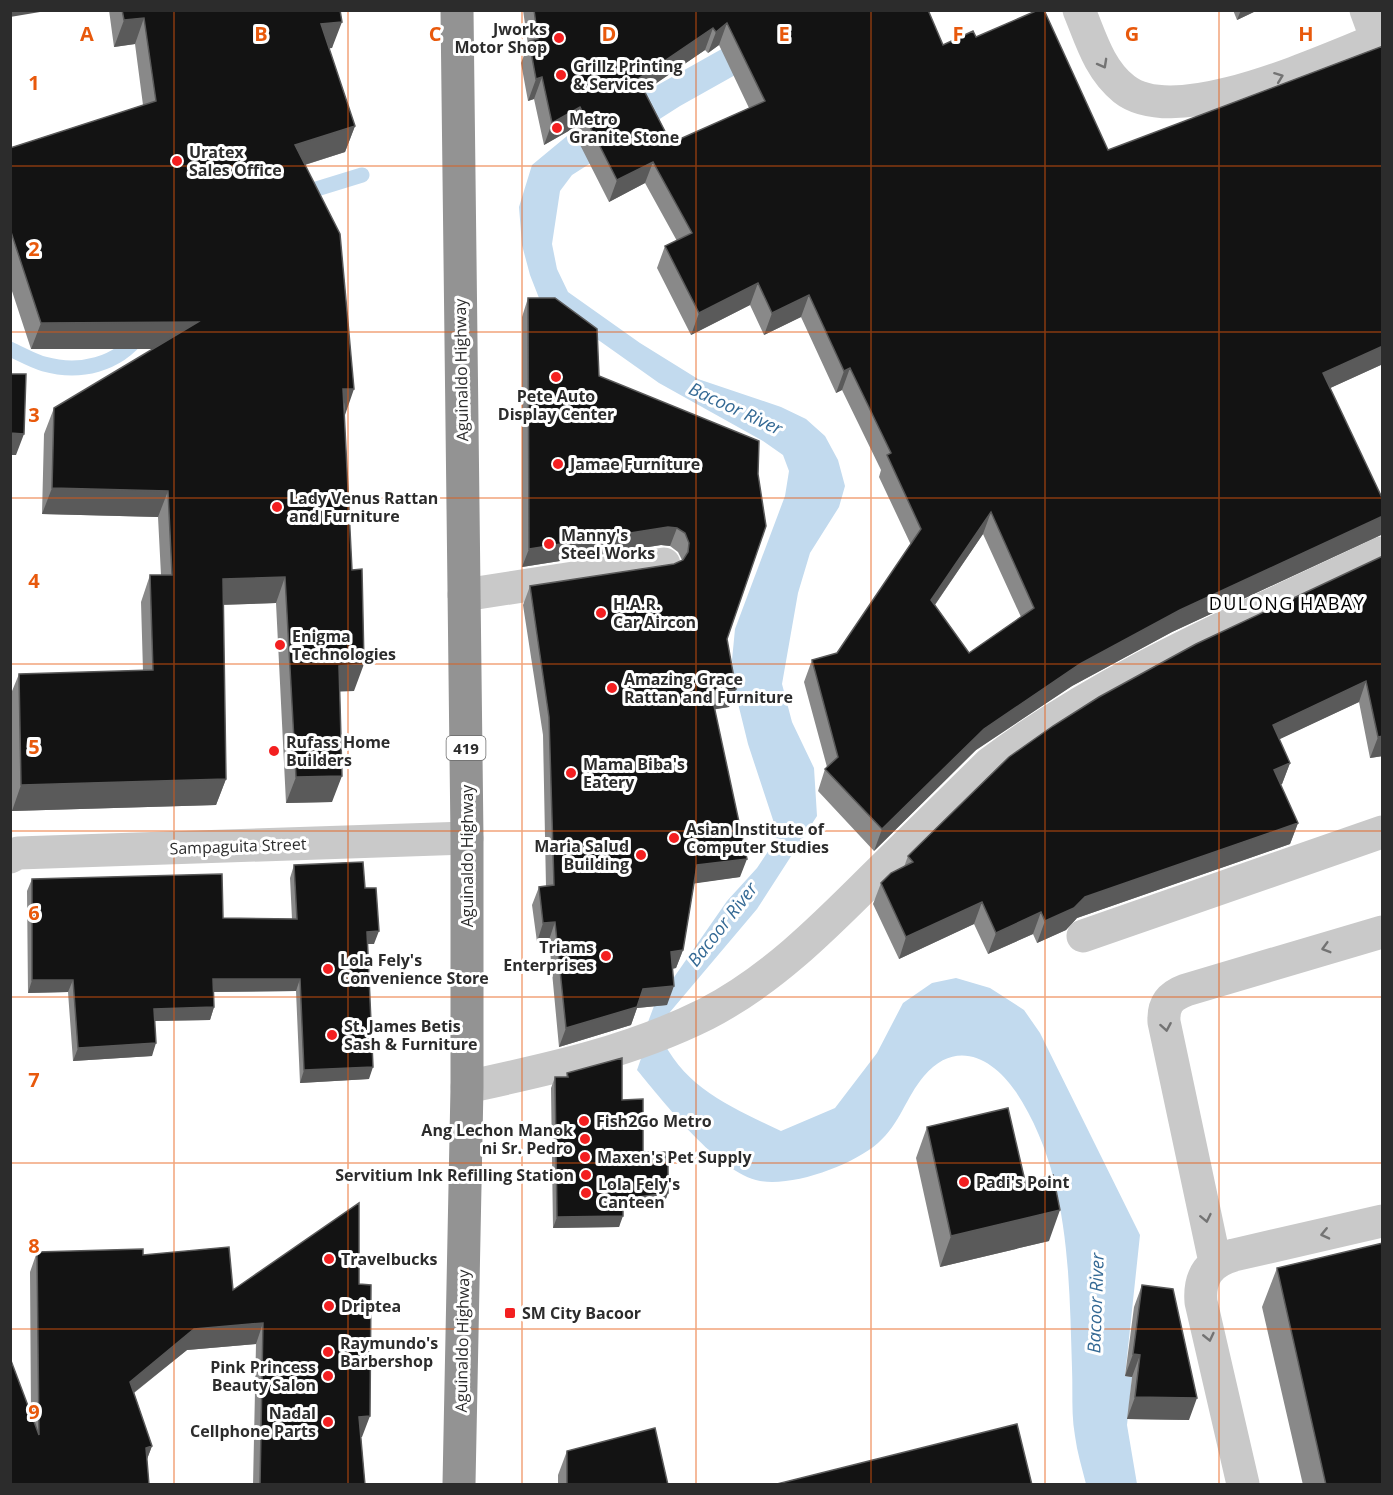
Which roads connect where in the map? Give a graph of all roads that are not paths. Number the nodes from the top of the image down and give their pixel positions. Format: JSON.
{"nodes":[{"id":1,"x":457,"y":10,"type":"edge"},
{"id":2,"x":1079,"y":10,"type":"edge"},
{"id":3,"x":1375,"y":29,"type":"edge"},
{"id":4,"x":1383,"y":553,"type":"edge"},
{"id":5,"x":664,"y":564,"type":"edge"},
{"id":6,"x":464,"y":595,"type":"junction"},
{"id":7,"x":1383,"y":832,"type":"edge"},
{"id":8,"x":467,"y":838,"type":"junction"},
{"id":9,"x":10,"y":856,"type":"edge"},
{"id":10,"x":1383,"y":932,"type":"edge"},
{"id":11,"x":1083,"y":936,"type":"dead end"},
{"id":12,"x":467,"y":1087,"type":"junction"},
{"id":13,"x":1383,"y":1221,"type":"edge"},
{"id":14,"x":1215,"y":1262,"type":"junction"},
{"id":15,"x":459,"y":1485,"type":"edge"},
{"id":16,"x":1243,"y":1485,"type":"edge"}],
"edges":[{"from":1,"to":6,"type":"highway","name":"Aguinaldo Highway","number":"419"},
{"from":2,"to":3,"type":"street","one_way":true},
{"from":4,"to":12,"type":"street"},
{"from":5,"to":6,"type":"street"},
{"from":6,"to":8,"type":"highway","name":"Aguinaldo Highway","number":"419"},
{"from":7,"to":11,"type":"street"},
{"from":8,"to":9,"type":"street","name":"Sampaguita Street"},
{"from":8,"to":12,"type":"highway","name":"Aguinaldo Highway","number":"419"},
{"from":10,"to":14,"type":"street","one_way":true},
{"from":12,"to":15,"type":"highway","name":"Aguinaldo Highway","number":"419"},
{"from":13,"to":14,"type":"street","one_way":true},
{"from":14,"to":16,"type":"street","one_way":true}]}
